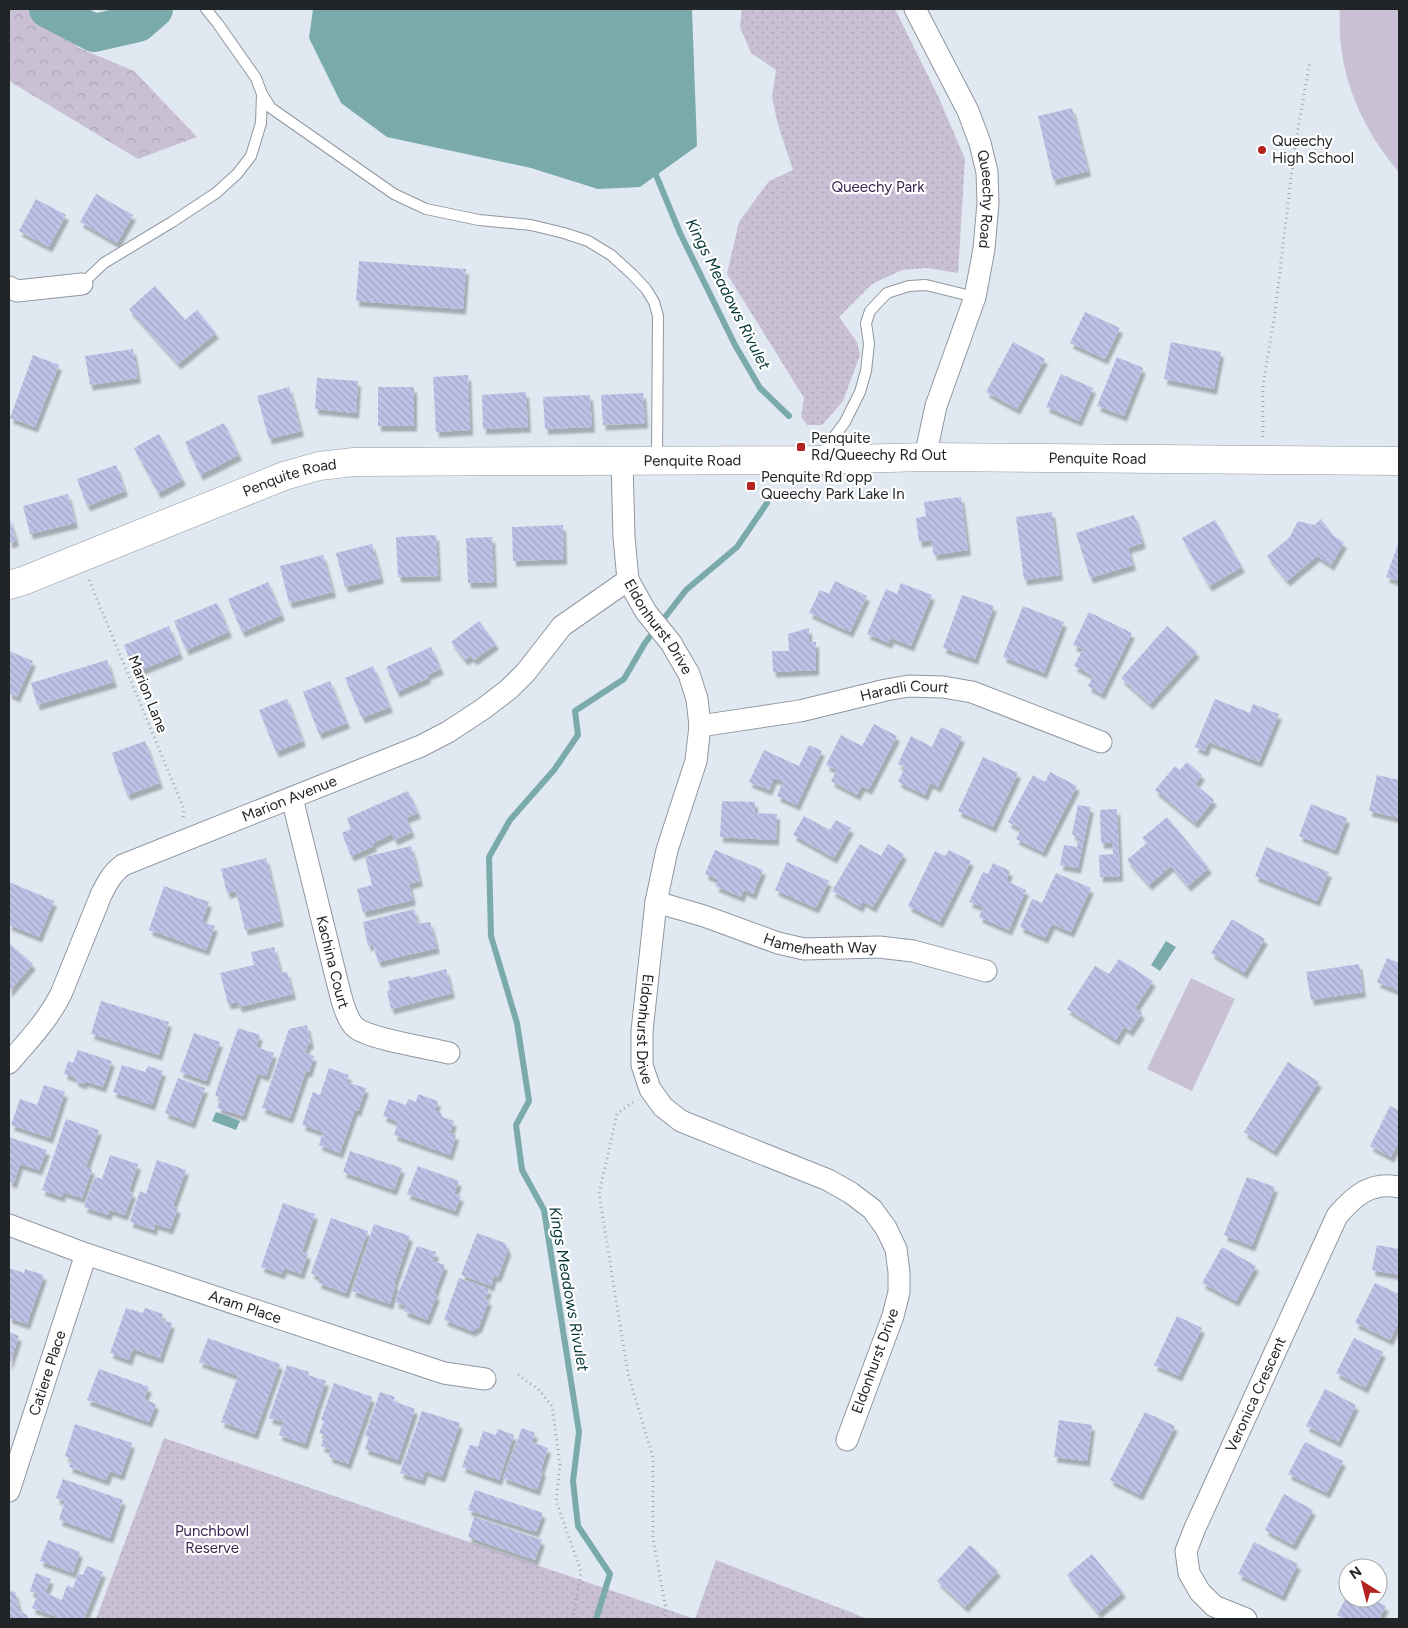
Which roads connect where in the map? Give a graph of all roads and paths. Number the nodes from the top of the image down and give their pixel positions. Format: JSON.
{"nodes":[{"id":1,"x":206,"y":9,"type":"edge"},
{"id":2,"x":916,"y":9,"type":"edge"},
{"id":3,"x":1310,"y":61,"type":"dead end"},
{"id":4,"x":262,"y":94,"type":"junction"},
{"id":5,"x":82,"y":284,"type":"joint"},
{"id":6,"x":9,"y":287,"type":"edge"},
{"id":7,"x":975,"y":297,"type":"junction"},
{"id":8,"x":925,"y":458,"type":"junction"},
{"id":9,"x":817,"y":460,"type":"junction"},
{"id":10,"x":1264,"y":460,"type":"junction"},
{"id":11,"x":657,"y":461,"type":"junction"},
{"id":12,"x":1399,"y":461,"type":"edge"},
{"id":13,"x":622,"y":462,"type":"junction"},
{"id":14,"x":80,"y":558,"type":"junction"},
{"id":15,"x":628,"y":580,"type":"junction"},
{"id":16,"x":9,"y":585,"type":"edge"},
{"id":17,"x":700,"y":726,"type":"junction"},
{"id":18,"x":1101,"y":742,"type":"dead end"},
{"id":19,"x":292,"y":798,"type":"junction"},
{"id":20,"x":182,"y":841,"type":"junction"},
{"id":21,"x":656,"y":902,"type":"junction"},
{"id":22,"x":986,"y":971,"type":"dead end"},
{"id":23,"x":449,"y":1053,"type":"dead end"},
{"id":24,"x":9,"y":1063,"type":"edge"},
{"id":25,"x":650,"y":1089,"type":"junction"},
{"id":26,"x":1399,"y":1187,"type":"edge"},
{"id":27,"x":9,"y":1225,"type":"edge"},
{"id":28,"x":86,"y":1254,"type":"junction"},
{"id":29,"x":518,"y":1375,"type":"dead end"},
{"id":30,"x":485,"y":1379,"type":"dead end"},
{"id":31,"x":847,"y":1440,"type":"dead end"},
{"id":32,"x":9,"y":1491,"type":"edge"},
{"id":33,"x":573,"y":1619,"type":"edge"},
{"id":34,"x":665,"y":1619,"type":"edge"},
{"id":35,"x":1246,"y":1619,"type":"edge"}],
"edges":[{"from":1,"to":4,"type":"lane"},
{"from":2,"to":7,"type":"street","name":"Queechy Road"},
{"from":3,"to":10,"type":"path"},
{"from":4,"to":5,"type":"lane"},
{"from":4,"to":11,"type":"lane"},
{"from":5,"to":6,"type":"street"},
{"from":7,"to":8,"type":"street","name":"Queechy Road"},
{"from":7,"to":9,"type":"lane"},
{"from":8,"to":9,"type":"street","name":"Penquite Road"},
{"from":8,"to":10,"type":"street","name":"Penquite Road"},
{"from":9,"to":11,"type":"street","name":"Penquite Road"},
{"from":10,"to":12,"type":"street","name":"Penquite Road"},
{"from":11,"to":13,"type":"street","name":"Penquite Road"},
{"from":13,"to":14,"type":"street","name":"Penquite Road"},
{"from":13,"to":15,"type":"street","name":"Eldonhurst Drive"},
{"from":14,"to":16,"type":"street","name":"Penquite Road"},
{"from":14,"to":20,"type":"path","name":"Marion Lane"},
{"from":15,"to":17,"type":"street","name":"Eldonhurst Drive"},
{"from":15,"to":19,"type":"street","name":"Marion Avenue"},
{"from":17,"to":18,"type":"street","name":"Haradli Court"},
{"from":17,"to":21,"type":"street","name":"Eldonhurst Drive"},
{"from":19,"to":20,"type":"street","name":"Marion Avenue"},
{"from":19,"to":23,"type":"street","name":"Kachina Court"},
{"from":20,"to":24,"type":"street","name":"Marion Avenue"},
{"from":21,"to":22,"type":"street","name":"Hamelheath Way"},
{"from":21,"to":25,"type":"street","name":"Eldonhurst Drive"},
{"from":25,"to":31,"type":"street","name":"Eldonhurst Drive"},
{"from":25,"to":34,"type":"path"},
{"from":26,"to":35,"type":"street","name":"Veronica Crescent"},
{"from":27,"to":28,"type":"street","name":"Aram Place"},
{"from":28,"to":30,"type":"street","name":"Aram Place"},
{"from":28,"to":32,"type":"street","name":"Catiere Place"},
{"from":29,"to":33,"type":"path"}]}
